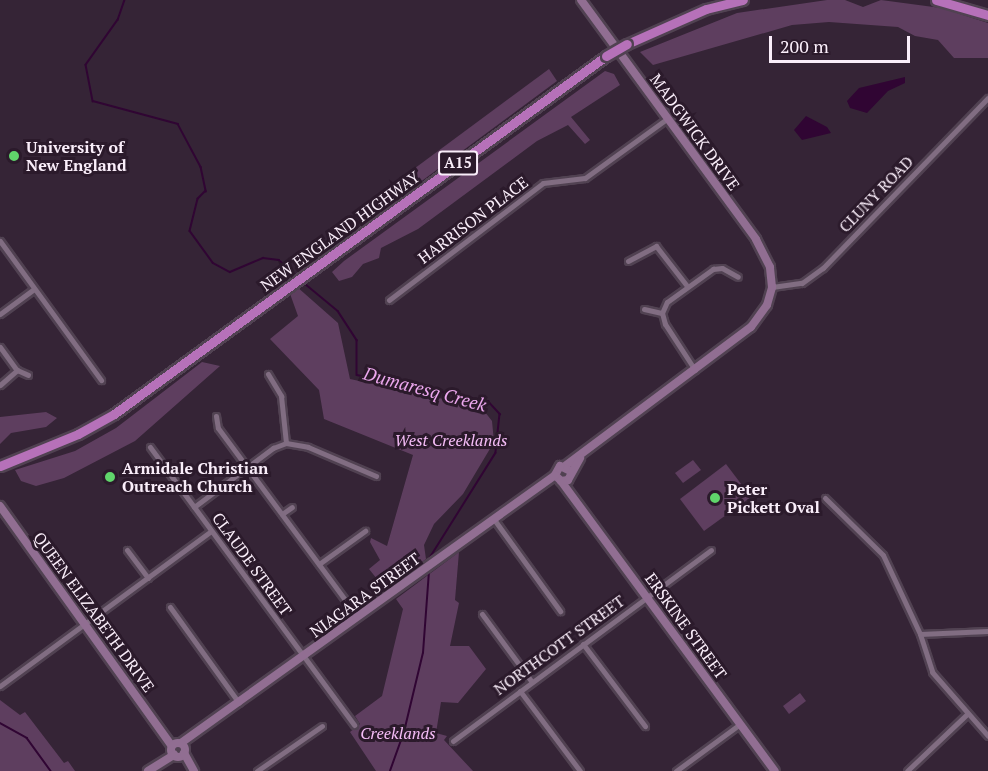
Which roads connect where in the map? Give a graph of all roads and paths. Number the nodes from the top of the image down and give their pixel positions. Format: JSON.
{"nodes":[{"id":1,"x":581,"y":0,"type":"edge"},
{"id":2,"x":743,"y":0,"type":"edge"},
{"id":3,"x":936,"y":0,"type":"edge"},
{"id":4,"x":988,"y":15,"type":"edge"},
{"id":5,"x":988,"y":98,"type":"edge"},
{"id":6,"x":668,"y":118,"type":"junction"},
{"id":7,"x":651,"y":238,"type":"dead end"},
{"id":8,"x":0,"y":242,"type":"edge"},
{"id":9,"x":656,"y":246,"type":"junction"},
{"id":10,"x":628,"y":261,"type":"dead end"},
{"id":11,"x":738,"y":277,"type":"dead end"},
{"id":12,"x":687,"y":286,"type":"junction"},
{"id":13,"x":772,"y":287,"type":"junction"},
{"id":14,"x":34,"y":289,"type":"junction"},
{"id":15,"x":389,"y":300,"type":"dead end"},
{"id":16,"x":644,"y":309,"type":"dead end"},
{"id":17,"x":662,"y":313,"type":"junction"},
{"id":18,"x":0,"y":314,"type":"edge"},
{"id":19,"x":0,"y":346,"type":"edge"},
{"id":20,"x":17,"y":370,"type":"junction"},
{"id":21,"x":695,"y":370,"type":"junction"},
{"id":22,"x":268,"y":374,"type":"dead end"},
{"id":23,"x":28,"y":375,"type":"dead end"},
{"id":24,"x":101,"y":380,"type":"dead end"},
{"id":25,"x":0,"y":385,"type":"edge"},
{"id":26,"x":216,"y":416,"type":"dead end"},
{"id":27,"x":286,"y":443,"type":"junction"},
{"id":28,"x":150,"y":447,"type":"dead end"},
{"id":29,"x":0,"y":465,"type":"edge"},
{"id":30,"x":247,"y":466,"type":"junction"},
{"id":31,"x":568,"y":471,"type":"junction"},
{"id":32,"x":376,"y":476,"type":"dead end"},
{"id":33,"x":558,"y":478,"type":"junction"},
{"id":34,"x":575,"y":498,"type":"junction"},
{"id":35,"x":825,"y":498,"type":"dead end"},
{"id":36,"x":0,"y":506,"type":"edge"},
{"id":37,"x":194,"y":507,"type":"junction"},
{"id":38,"x":292,"y":507,"type":"dead end"},
{"id":39,"x":282,"y":514,"type":"junction"},
{"id":40,"x":493,"y":518,"type":"junction"},
{"id":41,"x":211,"y":531,"type":"junction"},
{"id":42,"x":365,"y":531,"type":"dead end"},
{"id":43,"x":127,"y":550,"type":"dead end"},
{"id":44,"x":711,"y":550,"type":"dead end"},
{"id":45,"x":319,"y":564,"type":"junction"},
{"id":46,"x":148,"y":578,"type":"junction"},
{"id":47,"x":648,"y":597,"type":"junction"},
{"id":48,"x":170,"y":607,"type":"dead end"},
{"id":49,"x":560,"y":611,"type":"dead end"},
{"id":50,"x":482,"y":614,"type":"dead end"},
{"id":51,"x":358,"y":617,"type":"junction"},
{"id":52,"x":85,"y":623,"type":"junction"},
{"id":53,"x":988,"y":631,"type":"edge"},
{"id":54,"x":920,"y":634,"type":"junction"},
{"id":55,"x":583,"y":644,"type":"junction"},
{"id":56,"x":304,"y":657,"type":"junction"},
{"id":57,"x":532,"y":682,"type":"junction"},
{"id":58,"x":1,"y":683,"type":"edge"},
{"id":59,"x":520,"y":691,"type":"junction"},
{"id":60,"x":240,"y":704,"type":"junction"},
{"id":61,"x":967,"y":714,"type":"junction"},
{"id":62,"x":740,"y":723,"type":"junction"},
{"id":63,"x":354,"y":725,"type":"dead end"},
{"id":64,"x":322,"y":726,"type":"dead end"},
{"id":65,"x":645,"y":726,"type":"dead end"},
{"id":66,"x":988,"y":736,"type":"edge"},
{"id":67,"x":453,"y":741,"type":"dead end"},
{"id":68,"x":178,"y":749,"type":"junction"},
{"id":69,"x":192,"y":769,"type":"edge"},
{"id":70,"x":148,"y":771,"type":"edge"},
{"id":71,"x":257,"y":771,"type":"edge"},
{"id":72,"x":580,"y":771,"type":"edge"},
{"id":73,"x":677,"y":771,"type":"edge"},
{"id":74,"x":775,"y":771,"type":"edge"},
{"id":75,"x":907,"y":771,"type":"edge"}],
"edges":[{"from":1,"to":6,"type":"street","name":"MADGWICK DRIVE"},
{"from":2,"to":29,"type":"highway","name":"NEW ENGLAND HIGHWAY","number":"A15","bridge":true},
{"from":3,"to":4,"type":"highway"},
{"from":5,"to":13,"type":"street","name":"CLUNY ROAD"},
{"from":6,"to":13,"type":"street","name":"MADGWICK DRIVE"},
{"from":6,"to":15,"type":"street","name":"HARRISON PLACE"},
{"from":7,"to":9,"type":"street"},
{"from":8,"to":14,"type":"street"},
{"from":9,"to":10,"type":"street"},
{"from":9,"to":12,"type":"street"},
{"from":11,"to":12,"type":"street"},
{"from":12,"to":17,"type":"street"},
{"from":13,"to":21,"type":"street"},
{"from":14,"to":18,"type":"street"},
{"from":14,"to":24,"type":"street"},
{"from":16,"to":17,"type":"street"},
{"from":17,"to":21,"type":"street"},
{"from":19,"to":20,"type":"street"},
{"from":20,"to":23,"type":"street"},
{"from":20,"to":25,"type":"street"},
{"from":21,"to":31,"type":"street"},
{"from":22,"to":27,"type":"street"},
{"from":26,"to":30,"type":"street"},
{"from":27,"to":30,"type":"street"},
{"from":27,"to":32,"type":"street"},
{"from":28,"to":37,"type":"street","name":"CLAUDE STREET"},
{"from":30,"to":37,"type":"street"},
{"from":30,"to":39,"type":"street"},
{"from":31,"to":33,"type":"street"},
{"from":31,"to":33,"type":"street"},
{"from":31,"to":34,"type":"street","name":"ERSKINE STREET"},
{"from":33,"to":34,"type":"street","name":"ERSKINE STREET"},
{"from":33,"to":40,"type":"street","name":"NIAGARA STREET"},
{"from":34,"to":47,"type":"street","name":"ERSKINE STREET"},
{"from":35,"to":54,"type":"street"},
{"from":36,"to":52,"type":"street","name":"QUEEN ELIZABETH DRIVE"},
{"from":37,"to":41,"type":"street","name":"CLAUDE STREET"},
{"from":38,"to":39,"type":"street"},
{"from":39,"to":45,"type":"street"},
{"from":40,"to":49,"type":"street"},
{"from":40,"to":51,"type":"street","name":"NIAGARA STREET"},
{"from":41,"to":46,"type":"street"},
{"from":41,"to":56,"type":"street","name":"CLAUDE STREET"},
{"from":42,"to":45,"type":"street"},
{"from":43,"to":46,"type":"street"},
{"from":44,"to":47,"type":"street","name":"NORTHCOTT STREET"},
{"from":45,"to":51,"type":"street"},
{"from":46,"to":52,"type":"street"},
{"from":47,"to":55,"type":"street","name":"NORTHCOTT STREET"},
{"from":47,"to":62,"type":"street","name":"ERSKINE STREET"},
{"from":48,"to":60,"type":"street"},
{"from":50,"to":57,"type":"street"},
{"from":51,"to":56,"type":"street","name":"NIAGARA STREET"},
{"from":52,"to":58,"type":"street"},
{"from":52,"to":68,"type":"street","name":"QUEEN ELIZABETH DRIVE"},
{"from":53,"to":54,"type":"street"},
{"from":54,"to":61,"type":"street"},
{"from":55,"to":57,"type":"street","name":"NORTHCOTT STREET"},
{"from":55,"to":65,"type":"street"},
{"from":56,"to":60,"type":"street","name":"NIAGARA STREET"},
{"from":56,"to":63,"type":"street","name":"CLAUDE STREET"},
{"from":57,"to":59,"type":"street","name":"NORTHCOTT STREET"},
{"from":59,"to":67,"type":"street","name":"NORTHCOTT STREET"},
{"from":59,"to":72,"type":"street"},
{"from":60,"to":68,"type":"street","name":"NIAGARA STREET"},
{"from":61,"to":66,"type":"street"},
{"from":61,"to":75,"type":"street"},
{"from":62,"to":73,"type":"street"},
{"from":62,"to":74,"type":"street","name":"ERSKINE STREET"},
{"from":64,"to":71,"type":"street"},
{"from":68,"to":69,"type":"street"},
{"from":68,"to":70,"type":"street","name":"NIAGARA STREET"}]}
